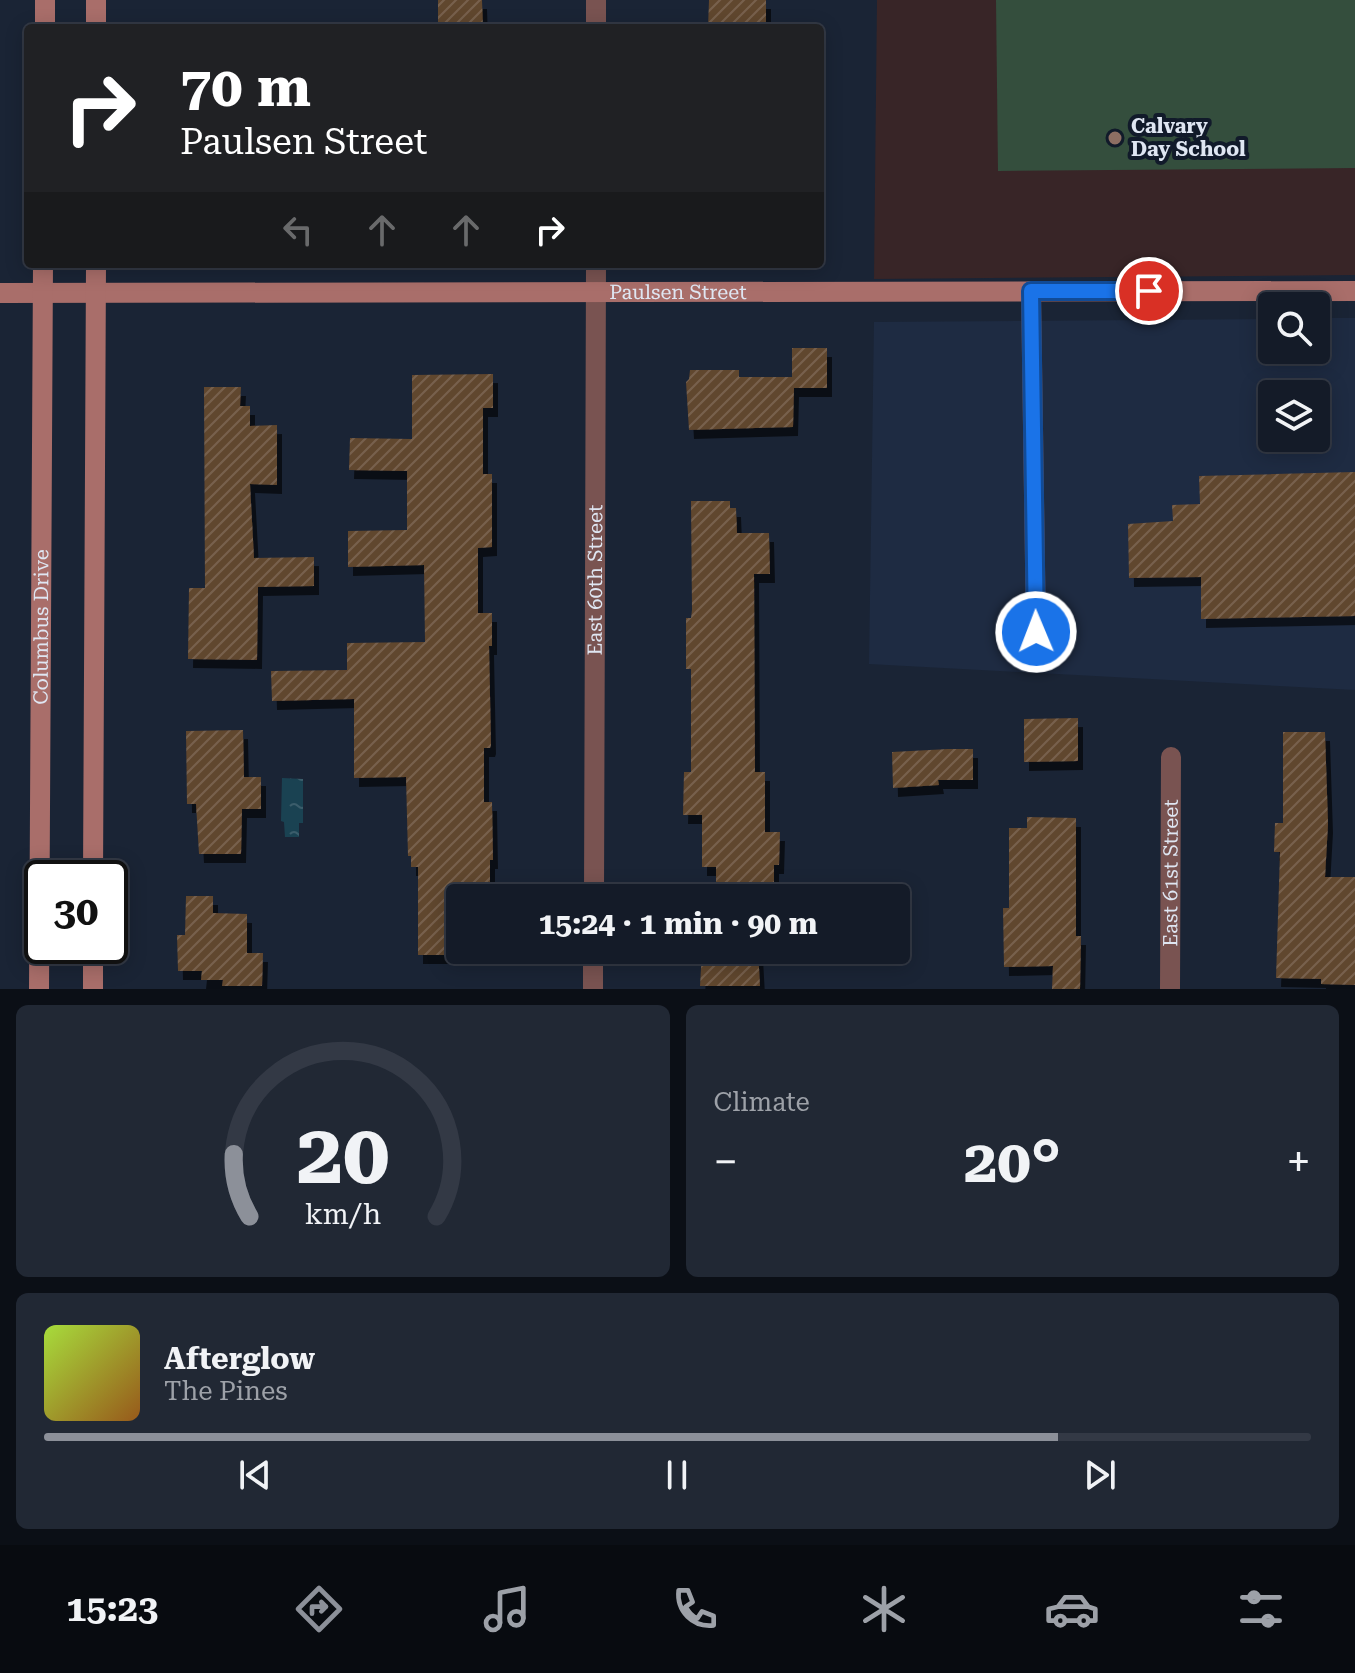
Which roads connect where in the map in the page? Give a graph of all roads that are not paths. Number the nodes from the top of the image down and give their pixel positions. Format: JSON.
{"nodes":[{"id":1,"x":45,"y":0,"type":"edge"},
{"id":2,"x":96,"y":0,"type":"edge"},
{"id":3,"x":596,"y":0,"type":"edge"},
{"id":4,"x":45,"y":24,"type":"edge"},
{"id":5,"x":96,"y":24,"type":"edge"},
{"id":6,"x":596,"y":24,"type":"edge"},
{"id":7,"x":43,"y":268,"type":"edge"},
{"id":8,"x":96,"y":268,"type":"edge"},
{"id":9,"x":596,"y":268,"type":"edge"},
{"id":10,"x":97,"y":291,"type":"junction"},
{"id":11,"x":1031,"y":291,"type":"junction"},
{"id":12,"x":1355,"y":291,"type":"edge"},
{"id":13,"x":43,"y":292,"type":"junction"},
{"id":14,"x":596,"y":292,"type":"junction"},
{"id":15,"x":0,"y":293,"type":"edge"},
{"id":16,"x":1036,"y":632,"type":"dead end"},
{"id":17,"x":1171,"y":757,"type":"dead end"},
{"id":18,"x":93,"y":860,"type":"edge"},
{"id":19,"x":594,"y":884,"type":"edge"},
{"id":20,"x":93,"y":964,"type":"edge"},
{"id":21,"x":593,"y":964,"type":"edge"},
{"id":22,"x":39,"y":989,"type":"edge"},
{"id":23,"x":93,"y":989,"type":"edge"},
{"id":24,"x":593,"y":989,"type":"edge"},
{"id":25,"x":1170,"y":989,"type":"edge"}],
"edges":[{"from":1,"to":4,"type":"street"},
{"from":2,"to":5,"type":"street"},
{"from":3,"to":6,"type":"street"},
{"from":7,"to":13,"type":"street","name":"Columbus Drive"},
{"from":8,"to":10,"type":"street"},
{"from":9,"to":14,"type":"street","name":"East 60th Street"},
{"from":10,"to":13,"type":"street","name":"Paulsen Street"},
{"from":10,"to":14,"type":"street","name":"Paulsen Street"},
{"from":10,"to":18,"type":"street"},
{"from":11,"to":12,"type":"street","name":"Paulsen Street"},
{"from":11,"to":14,"type":"street","name":"Paulsen Street"},
{"from":11,"to":16,"type":"street"},
{"from":13,"to":15,"type":"street","name":"Paulsen Street"},
{"from":13,"to":22,"type":"street","name":"Columbus Drive"},
{"from":14,"to":19,"type":"street","name":"East 60th Street"},
{"from":17,"to":25,"type":"street","name":"East 61st Street"},
{"from":20,"to":23,"type":"street"},
{"from":21,"to":24,"type":"street"}]}
